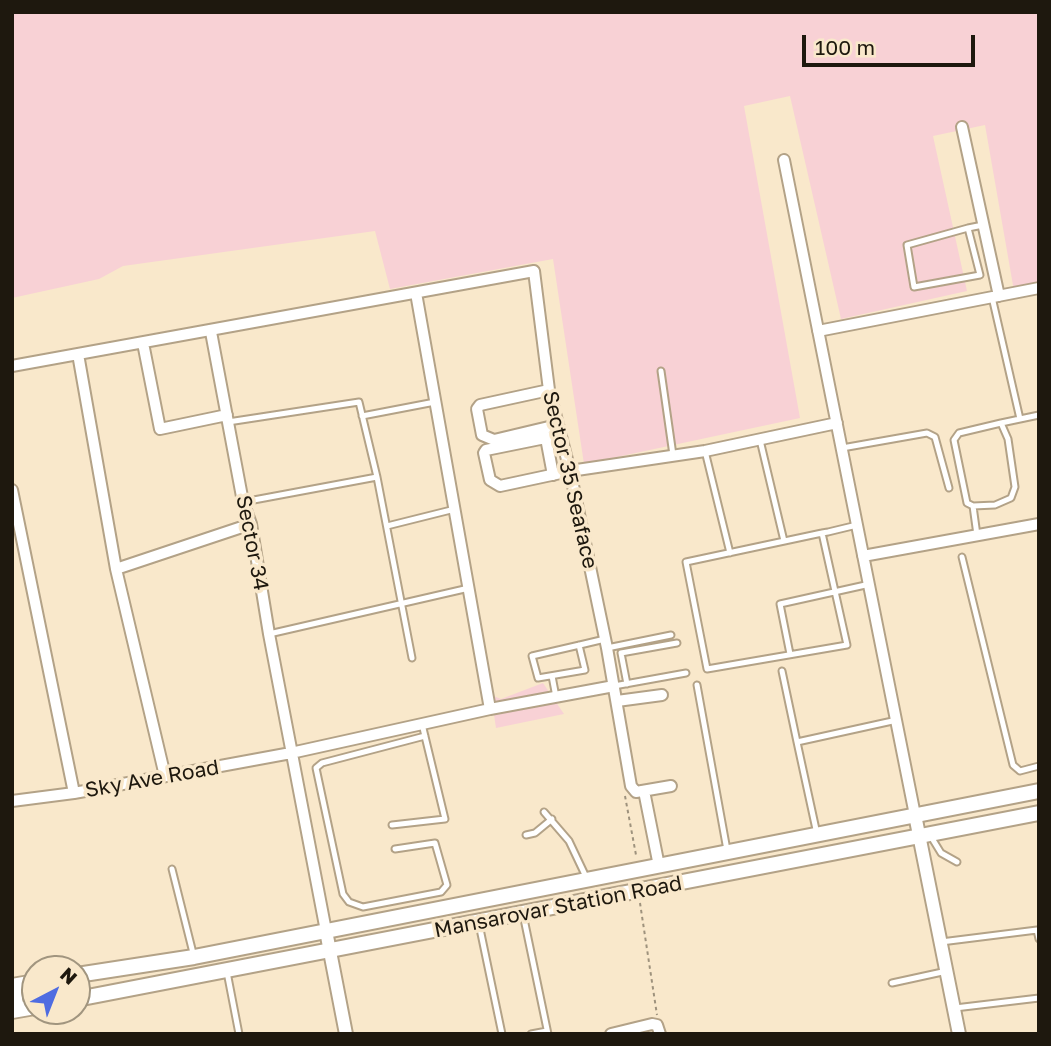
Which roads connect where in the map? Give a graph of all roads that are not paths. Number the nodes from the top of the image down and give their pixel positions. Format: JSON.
{"nodes":[{"id":1,"x":962,"y":127,"type":"dead end"},
{"id":2,"x":784,"y":160,"type":"dead end"},
{"id":3,"x":983,"y":225,"type":"junction"},
{"id":4,"x":968,"y":228,"type":"junction"},
{"id":5,"x":1039,"y":288,"type":"edge"},
{"id":6,"x":416,"y":293,"type":"junction"},
{"id":7,"x":995,"y":296,"type":"junction"},
{"id":8,"x":818,"y":331,"type":"junction"},
{"id":9,"x":211,"y":332,"type":"junction"},
{"id":10,"x":144,"y":343,"type":"junction"},
{"id":11,"x":78,"y":354,"type":"junction"},
{"id":12,"x":12,"y":366,"type":"edge"},
{"id":13,"x":661,"y":371,"type":"dead end"},
{"id":14,"x":548,"y":390,"type":"junction"},
{"id":15,"x":435,"y":402,"type":"junction"},
{"id":16,"x":1039,"y":415,"type":"edge"},
{"id":17,"x":362,"y":416,"type":"junction"},
{"id":18,"x":228,"y":419,"type":"junction"},
{"id":19,"x":1020,"y":419,"type":"junction"},
{"id":20,"x":837,"y":423,"type":"junction"},
{"id":21,"x":1001,"y":423,"type":"junction"},
{"id":22,"x":559,"y":430,"type":"junction"},
{"id":23,"x":546,"y":438,"type":"junction"},
{"id":24,"x":760,"y":440,"type":"junction"},
{"id":25,"x":842,"y":448,"type":"junction"},
{"id":26,"x":705,"y":452,"type":"junction"},
{"id":27,"x":673,"y":455,"type":"junction"},
{"id":28,"x":570,"y":471,"type":"junction"},
{"id":29,"x":553,"y":475,"type":"junction"},
{"id":30,"x":377,"y":477,"type":"junction"},
{"id":31,"x":949,"y":488,"type":"dead end"},
{"id":32,"x":12,"y":490,"type":"edge"},
{"id":33,"x":243,"y":502,"type":"junction"},
{"id":34,"x":973,"y":506,"type":"junction"},
{"id":35,"x":455,"y":509,"type":"junction"},
{"id":36,"x":251,"y":524,"type":"junction"},
{"id":37,"x":1039,"y":524,"type":"edge"},
{"id":38,"x":857,"y":525,"type":"junction"},
{"id":39,"x":387,"y":526,"type":"junction"},
{"id":40,"x":822,"y":533,"type":"junction"},
{"id":41,"x":977,"y":535,"type":"junction"},
{"id":42,"x":784,"y":541,"type":"junction"},
{"id":43,"x":730,"y":553,"type":"junction"},
{"id":44,"x":863,"y":556,"type":"junction"},
{"id":45,"x":962,"y":557,"type":"dead end"},
{"id":46,"x":116,"y":569,"type":"junction"},
{"id":47,"x":870,"y":584,"type":"junction"},
{"id":48,"x":469,"y":588,"type":"junction"},
{"id":49,"x":834,"y":592,"type":"junction"},
{"id":50,"x":402,"y":603,"type":"junction"},
{"id":51,"x":269,"y":634,"type":"junction"},
{"id":52,"x":671,"y":635,"type":"dead end"},
{"id":53,"x":677,"y":643,"type":"dead end"},
{"id":54,"x":579,"y":645,"type":"junction"},
{"id":55,"x":607,"y":648,"type":"junction"},
{"id":56,"x":621,"y":653,"type":"junction"},
{"id":57,"x":790,"y":654,"type":"junction"},
{"id":58,"x":412,"y":658,"type":"dead end"},
{"id":59,"x":782,"y":671,"type":"dead end"},
{"id":60,"x":686,"y":673,"type":"dead end"},
{"id":61,"x":552,"y":676,"type":"junction"},
{"id":62,"x":627,"y":684,"type":"junction"},
{"id":63,"x":697,"y":685,"type":"dead end"},
{"id":64,"x":614,"y":686,"type":"junction"},
{"id":65,"x":662,"y":695,"type":"dead end"},
{"id":66,"x":556,"y":697,"type":"junction"},
{"id":67,"x":617,"y":701,"type":"junction"},
{"id":68,"x":490,"y":709,"type":"junction"},
{"id":69,"x":897,"y":720,"type":"junction"},
{"id":70,"x":422,"y":724,"type":"junction"},
{"id":71,"x":425,"y":736,"type":"junction"},
{"id":72,"x":797,"y":742,"type":"junction"},
{"id":73,"x":292,"y":753,"type":"junction"},
{"id":74,"x":1039,"y":766,"type":"edge"},
{"id":75,"x":165,"y":776,"type":"junction"},
{"id":76,"x":671,"y":786,"type":"dead end"},
{"id":77,"x":644,"y":791,"type":"junction"},
{"id":78,"x":1039,"y":791,"type":"edge"},
{"id":79,"x":74,"y":793,"type":"junction"},
{"id":80,"x":12,"y":800,"type":"edge"},
{"id":81,"x":544,"y":811,"type":"dead end"},
{"id":82,"x":1039,"y":813,"type":"edge"},
{"id":83,"x":915,"y":815,"type":"junction"},
{"id":84,"x":552,"y":819,"type":"junction"},
{"id":85,"x":392,"y":825,"type":"dead end"},
{"id":86,"x":817,"y":834,"type":"junction"},
{"id":87,"x":526,"y":835,"type":"dead end"},
{"id":88,"x":925,"y":835,"type":"junction"},
{"id":89,"x":395,"y":849,"type":"dead end"},
{"id":90,"x":727,"y":852,"type":"junction"},
{"id":91,"x":957,"y":862,"type":"dead end"},
{"id":92,"x":659,"y":866,"type":"junction"},
{"id":93,"x":639,"y":869,"type":"junction"},
{"id":94,"x":172,"y":870,"type":"dead end"},
{"id":95,"x":587,"y":879,"type":"junction"},
{"id":96,"x":640,"y":891,"type":"junction"},
{"id":97,"x":523,"y":914,"type":"junction"},
{"id":98,"x":478,"y":922,"type":"junction"},
{"id":99,"x":326,"y":931,"type":"junction"},
{"id":100,"x":1039,"y":939,"type":"edge"},
{"id":101,"x":941,"y":942,"type":"junction"},
{"id":102,"x":330,"y":952,"type":"junction"},
{"id":103,"x":194,"y":957,"type":"junction"},
{"id":104,"x":947,"y":971,"type":"junction"},
{"id":105,"x":227,"y":972,"type":"junction"},
{"id":106,"x":91,"y":973,"type":"edge"},
{"id":107,"x":892,"y":983,"type":"dead end"},
{"id":108,"x":12,"y":986,"type":"edge"},
{"id":109,"x":91,"y":996,"type":"edge"},
{"id":110,"x":1039,"y":998,"type":"edge"},
{"id":111,"x":954,"y":1008,"type":"junction"},
{"id":112,"x":15,"y":1011,"type":"edge"},
{"id":113,"x":658,"y":1029,"type":"edge"},
{"id":114,"x":547,"y":1032,"type":"edge"},
{"id":115,"x":239,"y":1034,"type":"edge"},
{"id":116,"x":346,"y":1034,"type":"edge"},
{"id":117,"x":502,"y":1034,"type":"edge"},
{"id":118,"x":531,"y":1034,"type":"edge"},
{"id":119,"x":611,"y":1034,"type":"edge"},
{"id":120,"x":959,"y":1034,"type":"edge"}],
"edges":[{"from":1,"to":3,"type":"street"},
{"from":2,"to":8,"type":"street"},
{"from":3,"to":4,"type":"lane"},
{"from":3,"to":7,"type":"street"},
{"from":4,"to":4,"type":"lane"},
{"from":5,"to":7,"type":"street"},
{"from":6,"to":9,"type":"street","name":"Sector 35 Seaface"},
{"from":6,"to":14,"type":"street","name":"Sector 35 Seaface"},
{"from":6,"to":15,"type":"street"},
{"from":7,"to":8,"type":"street"},
{"from":7,"to":19,"type":"lane"},
{"from":8,"to":20,"type":"street"},
{"from":9,"to":10,"type":"street","name":"Sector 35 Seaface"},
{"from":9,"to":18,"type":"street","name":"Sector 34"},
{"from":10,"to":11,"type":"street","name":"Sector 35 Seaface"},
{"from":10,"to":18,"type":"street"},
{"from":11,"to":12,"type":"street","name":"Sector 35 Seaface"},
{"from":11,"to":46,"type":"street"},
{"from":13,"to":27,"type":"lane"},
{"from":14,"to":22,"type":"street","name":"Sector 35 Seaface"},
{"from":14,"to":22,"type":"street"},
{"from":15,"to":17,"type":"lane"},
{"from":15,"to":35,"type":"street"},
{"from":16,"to":19,"type":"lane"},
{"from":17,"to":18,"type":"lane"},
{"from":17,"to":30,"type":"lane"},
{"from":18,"to":33,"type":"street","name":"Sector 34"},
{"from":19,"to":21,"type":"lane"},
{"from":20,"to":24,"type":"street"},
{"from":20,"to":25,"type":"street"},
{"from":21,"to":34,"type":"lane"},
{"from":21,"to":34,"type":"lane"},
{"from":22,"to":23,"type":"street"},
{"from":22,"to":28,"type":"street","name":"Sector 35 Seaface"},
{"from":23,"to":29,"type":"street"},
{"from":23,"to":29,"type":"street"},
{"from":24,"to":26,"type":"street"},
{"from":24,"to":42,"type":"lane"},
{"from":25,"to":31,"type":"lane"},
{"from":25,"to":38,"type":"street"},
{"from":26,"to":27,"type":"street"},
{"from":26,"to":43,"type":"lane"},
{"from":27,"to":28,"type":"street"},
{"from":28,"to":29,"type":"street"},
{"from":28,"to":55,"type":"street","name":"Sector 35 Seaface"},
{"from":30,"to":33,"type":"lane"},
{"from":30,"to":39,"type":"lane"},
{"from":32,"to":79,"type":"street"},
{"from":33,"to":36,"type":"street","name":"Sector 34"},
{"from":34,"to":41,"type":"lane"},
{"from":35,"to":39,"type":"lane"},
{"from":35,"to":48,"type":"street"},
{"from":36,"to":46,"type":"street"},
{"from":36,"to":51,"type":"street","name":"Sector 34"},
{"from":37,"to":41,"type":"street"},
{"from":38,"to":40,"type":"lane"},
{"from":38,"to":44,"type":"street"},
{"from":39,"to":50,"type":"lane"},
{"from":40,"to":42,"type":"lane"},
{"from":40,"to":49,"type":"lane"},
{"from":41,"to":44,"type":"street"},
{"from":42,"to":43,"type":"lane"},
{"from":43,"to":57,"type":"lane"},
{"from":44,"to":47,"type":"street"},
{"from":45,"to":74,"type":"lane"},
{"from":46,"to":75,"type":"street"},
{"from":47,"to":49,"type":"lane"},
{"from":47,"to":69,"type":"street"},
{"from":48,"to":50,"type":"lane"},
{"from":48,"to":68,"type":"street"},
{"from":49,"to":57,"type":"lane"},
{"from":49,"to":57,"type":"lane"},
{"from":50,"to":51,"type":"lane"},
{"from":50,"to":58,"type":"lane"},
{"from":51,"to":73,"type":"street","name":"Sector 34"},
{"from":52,"to":55,"type":"lane"},
{"from":53,"to":56,"type":"lane"},
{"from":54,"to":55,"type":"lane"},
{"from":54,"to":61,"type":"lane"},
{"from":54,"to":61,"type":"lane"},
{"from":55,"to":56,"type":"lane"},
{"from":55,"to":64,"type":"street","name":"Sector 35 Seaface"},
{"from":56,"to":62,"type":"lane"},
{"from":59,"to":72,"type":"lane"},
{"from":60,"to":62,"type":"lane"},
{"from":61,"to":66,"type":"lane"},
{"from":62,"to":64,"type":"lane"},
{"from":63,"to":90,"type":"lane"},
{"from":64,"to":66,"type":"street"},
{"from":64,"to":67,"type":"street","name":"Sector 35 Seaface"},
{"from":65,"to":67,"type":"street"},
{"from":66,"to":68,"type":"street"},
{"from":67,"to":77,"type":"street","name":"Sector 35 Seaface"},
{"from":68,"to":70,"type":"street"},
{"from":69,"to":72,"type":"lane"},
{"from":69,"to":83,"type":"street"},
{"from":70,"to":71,"type":"lane"},
{"from":70,"to":73,"type":"street"},
{"from":71,"to":85,"type":"lane"},
{"from":71,"to":89,"type":"lane"},
{"from":72,"to":86,"type":"lane"},
{"from":73,"to":75,"type":"street","name":"Sky Ave Road"},
{"from":73,"to":99,"type":"street","name":"Sector 34"},
{"from":75,"to":79,"type":"street","name":"Sky Ave Road"},
{"from":76,"to":77,"type":"street"},
{"from":77,"to":92,"type":"street"},
{"from":78,"to":83,"type":"main road","name":"Mansarovar Station Road"},
{"from":79,"to":80,"type":"street","name":"Sky Ave Road"},
{"from":81,"to":84,"type":"lane"},
{"from":82,"to":88,"type":"main road","name":"Mansarovar Station Road"},
{"from":83,"to":86,"type":"main road","name":"Mansarovar Station Road"},
{"from":83,"to":88,"type":"street"},
{"from":84,"to":87,"type":"lane"},
{"from":84,"to":95,"type":"lane"},
{"from":86,"to":90,"type":"main road","name":"Mansarovar Station Road"},
{"from":88,"to":91,"type":"lane"},
{"from":88,"to":96,"type":"main road","name":"Mansarovar Station Road"},
{"from":88,"to":101,"type":"street"},
{"from":90,"to":92,"type":"main road","name":"Mansarovar Station Road"},
{"from":92,"to":93,"type":"main road","name":"Mansarovar Station Road"},
{"from":93,"to":95,"type":"main road","name":"Mansarovar Station Road"},
{"from":93,"to":96,"type":"main road"},
{"from":94,"to":103,"type":"lane"},
{"from":95,"to":99,"type":"main road","name":"Mansarovar Station Road"},
{"from":96,"to":97,"type":"main road","name":"Mansarovar Station Road"},
{"from":97,"to":98,"type":"main road","name":"Mansarovar Station Road"},
{"from":97,"to":114,"type":"lane"},
{"from":98,"to":102,"type":"main road","name":"Mansarovar Station Road"},
{"from":98,"to":117,"type":"lane"},
{"from":99,"to":102,"type":"street"},
{"from":99,"to":103,"type":"main road","name":"Mansarovar Station Road"},
{"from":100,"to":101,"type":"lane"},
{"from":101,"to":104,"type":"street"},
{"from":102,"to":105,"type":"main road","name":"Mansarovar Station Road"},
{"from":102,"to":116,"type":"street"},
{"from":103,"to":106,"type":"main road","name":"Mansarovar Station Road"},
{"from":104,"to":107,"type":"lane"},
{"from":104,"to":111,"type":"street"},
{"from":105,"to":109,"type":"main road","name":"Mansarovar Station Road"},
{"from":105,"to":115,"type":"lane"},
{"from":108,"to":112,"type":"main road"},
{"from":110,"to":111,"type":"lane"},
{"from":111,"to":120,"type":"street"},
{"from":113,"to":119,"type":"street"},
{"from":114,"to":118,"type":"lane"}]}
